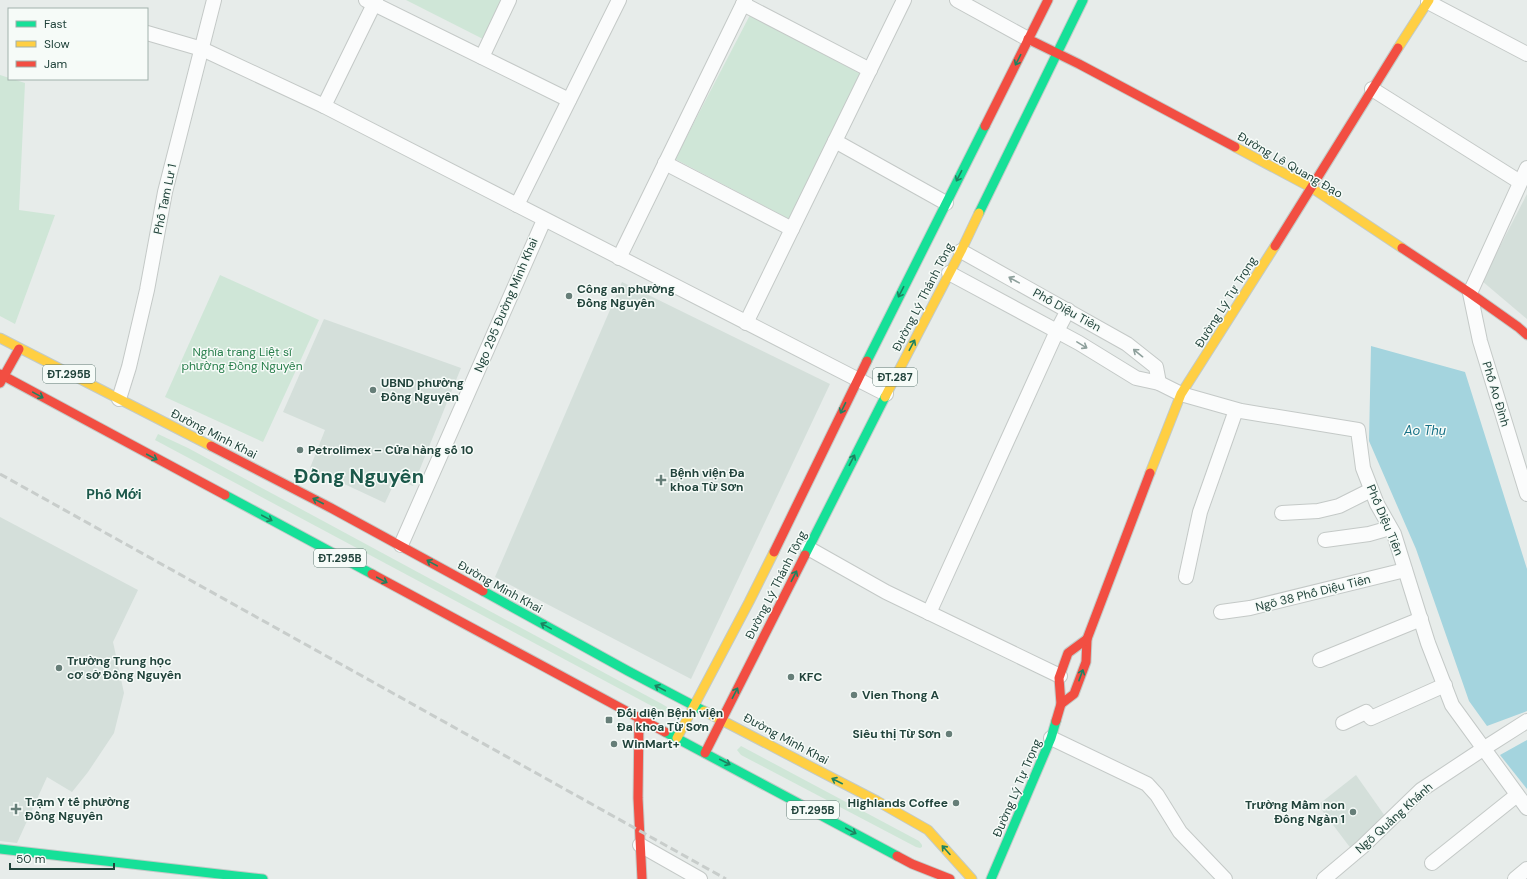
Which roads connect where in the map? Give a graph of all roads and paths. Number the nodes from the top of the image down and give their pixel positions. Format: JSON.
{"nodes":[{"id":1,"x":214,"y":0,"type":"edge"},
{"id":2,"x":509,"y":0,"type":"edge"},
{"id":3,"x":619,"y":0,"type":"edge"},
{"id":4,"x":904,"y":0,"type":"edge"},
{"id":5,"x":957,"y":0,"type":"edge"},
{"id":6,"x":1048,"y":0,"type":"edge"},
{"id":7,"x":1083,"y":0,"type":"edge"},
{"id":8,"x":372,"y":1,"type":"edge"},
{"id":9,"x":1429,"y":1,"type":"edge"},
{"id":10,"x":744,"y":2,"type":"edge"},
{"id":11,"x":148,"y":33,"type":"edge"},
{"id":12,"x":1028,"y":39,"type":"junction"},
{"id":13,"x":202,"y":49,"type":"junction"},
{"id":14,"x":1056,"y":53,"type":"junction"},
{"id":15,"x":1527,"y":54,"type":"edge"},
{"id":16,"x":482,"y":57,"type":"junction"},
{"id":17,"x":870,"y":70,"type":"junction"},
{"id":18,"x":1372,"y":89,"type":"junction"},
{"id":19,"x":569,"y":100,"type":"junction"},
{"id":20,"x":324,"y":106,"type":"junction"},
{"id":21,"x":835,"y":141,"type":"junction"},
{"id":22,"x":665,"y":163,"type":"junction"},
{"id":23,"x":1527,"y":168,"type":"edge"},
{"id":24,"x":1520,"y":182,"type":"junction"},
{"id":25,"x":1312,"y":188,"type":"junction"},
{"id":26,"x":946,"y":203,"type":"junction"},
{"id":27,"x":517,"y":205,"type":"junction"},
{"id":28,"x":544,"y":220,"type":"junction"},
{"id":29,"x":792,"y":229,"type":"junction"},
{"id":30,"x":961,"y":251,"type":"junction"},
{"id":31,"x":619,"y":258,"type":"junction"},
{"id":32,"x":949,"y":273,"type":"junction"},
{"id":33,"x":1470,"y":293,"type":"junction"},
{"id":34,"x":1068,"y":310,"type":"junction"},
{"id":35,"x":746,"y":323,"type":"junction"},
{"id":36,"x":1057,"y":331,"type":"junction"},
{"id":37,"x":1527,"y":334,"type":"edge"},
{"id":38,"x":0,"y":338,"type":"edge"},
{"id":39,"x":19,"y":349,"type":"junction"},
{"id":40,"x":1,"y":378,"type":"edge"},
{"id":41,"x":857,"y":380,"type":"junction"},
{"id":42,"x":1159,"y":383,"type":"junction"},
{"id":43,"x":886,"y":394,"type":"junction"},
{"id":44,"x":1181,"y":394,"type":"junction"},
{"id":45,"x":119,"y":399,"type":"junction"},
{"id":46,"x":1236,"y":410,"type":"junction"},
{"id":47,"x":1371,"y":490,"type":"junction"},
{"id":48,"x":1527,"y":494,"type":"edge"},
{"id":49,"x":1282,"y":513,"type":"dead end"},
{"id":50,"x":1390,"y":528,"type":"junction"},
{"id":51,"x":1325,"y":540,"type":"dead end"},
{"id":52,"x":401,"y":545,"type":"junction"},
{"id":53,"x":805,"y":546,"type":"junction"},
{"id":54,"x":1405,"y":570,"type":"junction"},
{"id":55,"x":1186,"y":577,"type":"dead end"},
{"id":56,"x":1221,"y":612,"type":"dead end"},
{"id":57,"x":928,"y":613,"type":"junction"},
{"id":58,"x":1421,"y":619,"type":"junction"},
{"id":59,"x":1087,"y":639,"type":"junction"},
{"id":60,"x":1320,"y":660,"type":"dead end"},
{"id":61,"x":1060,"y":676,"type":"junction"},
{"id":62,"x":1445,"y":685,"type":"junction"},
{"id":63,"x":1061,"y":704,"type":"junction"},
{"id":64,"x":695,"y":706,"type":"junction"},
{"id":65,"x":638,"y":717,"type":"junction"},
{"id":66,"x":722,"y":720,"type":"junction"},
{"id":67,"x":1527,"y":721,"type":"edge"},
{"id":68,"x":1343,"y":723,"type":"dead end"},
{"id":69,"x":677,"y":738,"type":"junction"},
{"id":70,"x":1051,"y":738,"type":"junction"},
{"id":71,"x":1483,"y":749,"type":"junction"},
{"id":72,"x":705,"y":752,"type":"junction"},
{"id":73,"x":1517,"y":795,"type":"junction"},
{"id":74,"x":1527,"y":808,"type":"edge"},
{"id":75,"x":640,"y":845,"type":"junction"},
{"id":76,"x":0,"y":849,"type":"edge"},
{"id":77,"x":1432,"y":863,"type":"dead end"},
{"id":78,"x":1527,"y":869,"type":"edge"},
{"id":79,"x":263,"y":879,"type":"edge"},
{"id":80,"x":642,"y":879,"type":"edge"},
{"id":81,"x":700,"y":879,"type":"edge"},
{"id":82,"x":950,"y":879,"type":"edge"},
{"id":83,"x":972,"y":879,"type":"edge"},
{"id":84,"x":990,"y":879,"type":"edge"},
{"id":85,"x":1224,"y":879,"type":"edge"},
{"id":86,"x":1324,"y":879,"type":"edge"},
{"id":87,"x":1515,"y":879,"type":"edge"}],
"edges":[{"from":1,"to":13,"type":"street","name":"Phố Tam Lư 1"},
{"from":2,"to":16,"type":"street"},
{"from":3,"to":19,"type":"street"},
{"from":4,"to":17,"type":"street"},
{"from":5,"to":12,"type":"street"},
{"from":6,"to":12,"type":"main road","name":"Đường Lý Thánh Tông","number":"ĐT.287"},
{"from":7,"to":14,"type":"main road","name":"Đường Lý Thánh Tông","number":"ĐT.287"},
{"from":8,"to":16,"type":"street"},
{"from":8,"to":20,"type":"street"},
{"from":9,"to":15,"type":"street"},
{"from":9,"to":18,"type":"main road","name":"Đường Lý Tự Trọng"},
{"from":10,"to":17,"type":"street"},
{"from":10,"to":22,"type":"street"},
{"from":11,"to":13,"type":"street"},
{"from":12,"to":14,"type":"main road","name":"Đường Lê Quang Đạo"},
{"from":12,"to":26,"type":"main road","name":"Đường Lý Thánh Tông","number":"ĐT.287","one_way":true},
{"from":13,"to":20,"type":"street"},
{"from":13,"to":45,"type":"street","name":"Phố Tam Lư 1"},
{"from":14,"to":25,"type":"main road","name":"Đường Lê Quang Đạo"},
{"from":14,"to":30,"type":"main road","name":"Đường Lý Thánh Tông","number":"ĐT.287"},
{"from":16,"to":19,"type":"street"},
{"from":17,"to":21,"type":"street"},
{"from":18,"to":24,"type":"street"},
{"from":18,"to":25,"type":"main road","name":"Đường Lý Tự Trọng"},
{"from":19,"to":27,"type":"street"},
{"from":20,"to":27,"type":"street"},
{"from":21,"to":26,"type":"street"},
{"from":21,"to":29,"type":"street"},
{"from":22,"to":29,"type":"street"},
{"from":22,"to":31,"type":"street"},
{"from":23,"to":24,"type":"street"},
{"from":24,"to":33,"type":"street"},
{"from":25,"to":33,"type":"main road","name":"Đường Lê Quang Đạo"},
{"from":25,"to":44,"type":"main road","name":"Đường Lý Tự Trọng"},
{"from":26,"to":41,"type":"main road","name":"Đường Lý Thánh Tông","number":"ĐT.287","one_way":true},
{"from":27,"to":28,"type":"street"},
{"from":28,"to":31,"type":"street"},
{"from":28,"to":52,"type":"street","name":"Ngo 295 Đường Minh Khai"},
{"from":29,"to":35,"type":"street"},
{"from":30,"to":32,"type":"main road","name":"Đường Lý Thánh Tông","number":"ĐT.287"},
{"from":34,"to":30,"type":"street","name":"Phố Diệu Tiên","one_way":true},
{"from":31,"to":35,"type":"street"},
{"from":32,"to":36,"type":"street","name":"Phố Diệu Tiên"},
{"from":43,"to":32,"type":"main road","name":"Đường Lý Thánh Tông","number":"ĐT.287","one_way":true},
{"from":33,"to":37,"type":"main road","name":"Đường Lê Quang Đạo"},
{"from":33,"to":48,"type":"street","name":"Phố Ao Đình"},
{"from":34,"to":36,"type":"street"},
{"from":42,"to":34,"type":"street","name":"Phố Diệu Tiên","one_way":true},
{"from":35,"to":41,"type":"street"},
{"from":36,"to":42,"type":"street","name":"Phố Diệu Tiên","one_way":true},
{"from":36,"to":57,"type":"street"},
{"from":38,"to":39,"type":"main road","name":"Đường Minh Khai","number":"ĐT.295B"},
{"from":39,"to":40,"type":"main road"},
{"from":39,"to":45,"type":"main road","name":"Đường Minh Khai","number":"ĐT.295B"},
{"from":40,"to":65,"type":"main road","number":"ĐT.295B","one_way":true},
{"from":41,"to":43,"type":"street"},
{"from":41,"to":64,"type":"main road","name":"Đường Lý Thánh Tông","number":"ĐT.287","one_way":true},
{"from":42,"to":44,"type":"street","name":"Phố Diệu Tiên"},
{"from":53,"to":43,"type":"main road","name":"Đường Lý Thánh Tông","number":"ĐT.287","one_way":true},
{"from":44,"to":46,"type":"street","name":"Phố Diệu Tiên"},
{"from":44,"to":59,"type":"main road","name":"Đường Lý Tự Trọng"},
{"from":52,"to":45,"type":"main road","name":"Đường Minh Khai","number":"ĐT.295B","one_way":true},
{"from":46,"to":47,"type":"street","name":"Phố Diệu Tiên"},
{"from":46,"to":55,"type":"street"},
{"from":47,"to":49,"type":"street"},
{"from":47,"to":50,"type":"street","name":"Phố Diệu Tiên"},
{"from":50,"to":51,"type":"street"},
{"from":50,"to":54,"type":"street","name":"Phố Diệu Tiên"},
{"from":64,"to":52,"type":"main road","name":"Đường Minh Khai","number":"ĐT.295B","one_way":true},
{"from":53,"to":57,"type":"street"},
{"from":66,"to":53,"type":"main road","name":"Đường Lý Thánh Tông","number":"ĐT.287","one_way":true},
{"from":54,"to":56,"type":"street","name":"Ngõ 38 Phố Diệu Tiên"},
{"from":54,"to":58,"type":"street","name":"Phố Diệu Tiên"},
{"from":57,"to":61,"type":"street"},
{"from":58,"to":60,"type":"street"},
{"from":58,"to":62,"type":"street","name":"Phố Diệu Tiên"},
{"from":59,"to":61,"type":"main road","name":"Đường Lý Tự Trọng"},
{"from":63,"to":59,"type":"main road","name":"Đường Lý Tự Trọng","one_way":true},
{"from":61,"to":63,"type":"main road","name":"Đường Lý Tự Trọng"},
{"from":62,"to":68,"type":"street"},
{"from":62,"to":71,"type":"street","name":"Phố Diệu Tiên"},
{"from":63,"to":70,"type":"main road","name":"Đường Lý Tự Trọng"},
{"from":64,"to":66,"type":"main road","name":"Đường Minh Khai","number":"ĐT.295B"},
{"from":64,"to":69,"type":"main road","name":"Đường Lý Thánh Tông"},
{"from":65,"to":69,"type":"main road","number":"ĐT.295B"},
{"from":65,"to":75,"type":"main road"},
{"from":66,"to":72,"type":"main road","name":"Đường Lý Thánh Tông","number":"ĐT.287"},
{"from":83,"to":66,"type":"main road","name":"Đường Minh Khai","number":"ĐT.295B","one_way":true},
{"from":67,"to":71,"type":"street","name":"Ngõ Quảng Khánh"},
{"from":69,"to":72,"type":"main road","number":"ĐT.295B"},
{"from":70,"to":84,"type":"main road","name":"Đường Lý Tự Trọng"},
{"from":70,"to":85,"type":"street"},
{"from":71,"to":73,"type":"street","name":"Phố Diệu Tiên"},
{"from":71,"to":86,"type":"street","name":"Ngõ Quảng Khánh"},
{"from":72,"to":82,"type":"main road","number":"ĐT.295B","one_way":true},
{"from":73,"to":74,"type":"street","name":"Phố Diệu Tiên"},
{"from":73,"to":77,"type":"street"},
{"from":75,"to":80,"type":"main road"},
{"from":75,"to":81,"type":"street"},
{"from":76,"to":79,"type":"main road"},
{"from":78,"to":87,"type":"street"}]}
